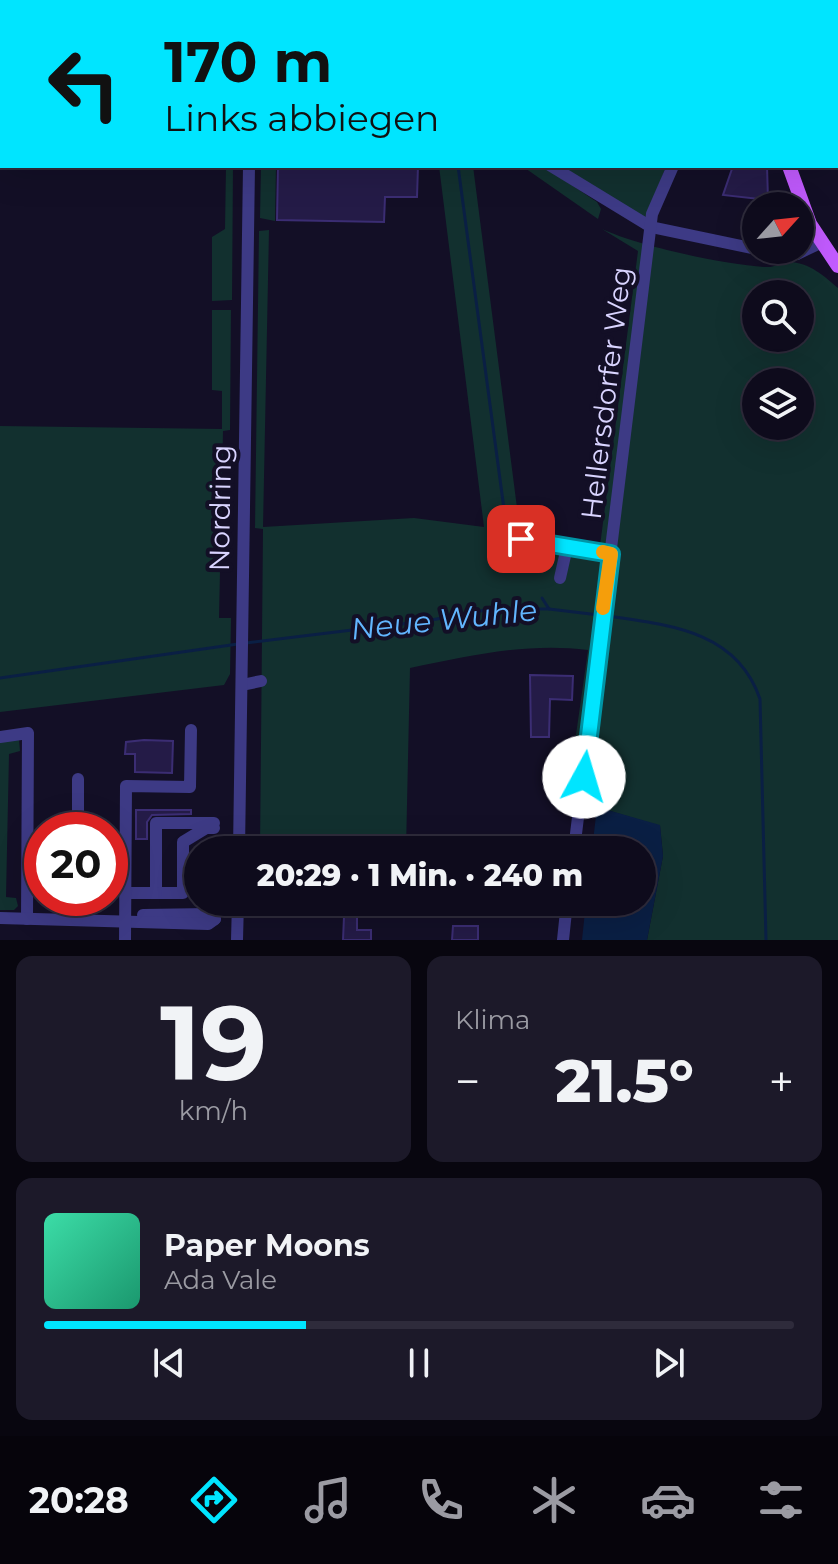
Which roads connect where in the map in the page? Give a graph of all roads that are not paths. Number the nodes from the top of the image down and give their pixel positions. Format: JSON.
{"nodes":[{"id":1,"x":249,"y":168,"type":"edge"},
{"id":2,"x":554,"y":168,"type":"edge"},
{"id":3,"x":672,"y":168,"type":"edge"},
{"id":4,"x":790,"y":168,"type":"edge"},
{"id":5,"x":651,"y":227,"type":"junction"},
{"id":6,"x":820,"y":243,"type":"junction"},
{"id":7,"x":814,"y":246,"type":"edge"},
{"id":8,"x":742,"y":247,"type":"edge"},
{"id":9,"x":838,"y":266,"type":"edge"},
{"id":10,"x":521,"y":539,"type":"dead end"},
{"id":11,"x":567,"y":547,"type":"junction"},
{"id":12,"x":611,"y":554,"type":"junction"},
{"id":13,"x":560,"y":578,"type":"dead end"},
{"id":14,"x":242,"y":680,"type":"junction"},
{"id":15,"x":261,"y":681,"type":"dead end"},
{"id":16,"x":191,"y":730,"type":"dead end"},
{"id":17,"x":0,"y":737,"type":"edge"},
{"id":18,"x":78,"y":779,"type":"dead end"},
{"id":19,"x":78,"y":812,"type":"edge"},
{"id":20,"x":126,"y":812,"type":"edge"},
{"id":21,"x":239,"y":836,"type":"edge"},
{"id":22,"x":576,"y":836,"type":"edge"},
{"id":23,"x":128,"y":893,"type":"edge"},
{"id":24,"x":156,"y":893,"type":"junction"},
{"id":25,"x":238,"y":916,"type":"edge"},
{"id":26,"x":566,"y":916,"type":"edge"},
{"id":27,"x":0,"y":918,"type":"edge"},
{"id":28,"x":27,"y":919,"type":"junction"},
{"id":29,"x":77,"y":919,"type":"joint"},
{"id":30,"x":125,"y":919,"type":"junction"},
{"id":31,"x":125,"y":940,"type":"edge"},
{"id":32,"x":237,"y":940,"type":"edge"},
{"id":33,"x":563,"y":940,"type":"edge"}],
"edges":[{"from":1,"to":14,"type":"street","name":"Nordring"},
{"from":2,"to":5,"type":"street"},
{"from":3,"to":5,"type":"street","name":"Hellersdorfer Weg"},
{"from":4,"to":6,"type":"main road"},
{"from":5,"to":8,"type":"street"},
{"from":5,"to":12,"type":"street","name":"Hellersdorfer Weg"},
{"from":6,"to":7,"type":"street"},
{"from":6,"to":9,"type":"main road"},
{"from":10,"to":11,"type":"street"},
{"from":11,"to":12,"type":"street"},
{"from":11,"to":13,"type":"street"},
{"from":12,"to":22,"type":"street","name":"Hellersdorfer Weg"},
{"from":14,"to":15,"type":"street"},
{"from":14,"to":21,"type":"street","name":"Nordring"},
{"from":16,"to":20,"type":"street"},
{"from":17,"to":28,"type":"street"},
{"from":18,"to":19,"type":"street"},
{"from":23,"to":24,"type":"street"},
{"from":24,"to":24,"type":"street"},
{"from":25,"to":32,"type":"street"},
{"from":26,"to":33,"type":"street"},
{"from":27,"to":28,"type":"street"},
{"from":28,"to":29,"type":"street"},
{"from":29,"to":30,"type":"street"},
{"from":30,"to":30,"type":"street"},
{"from":30,"to":31,"type":"street"}]}
